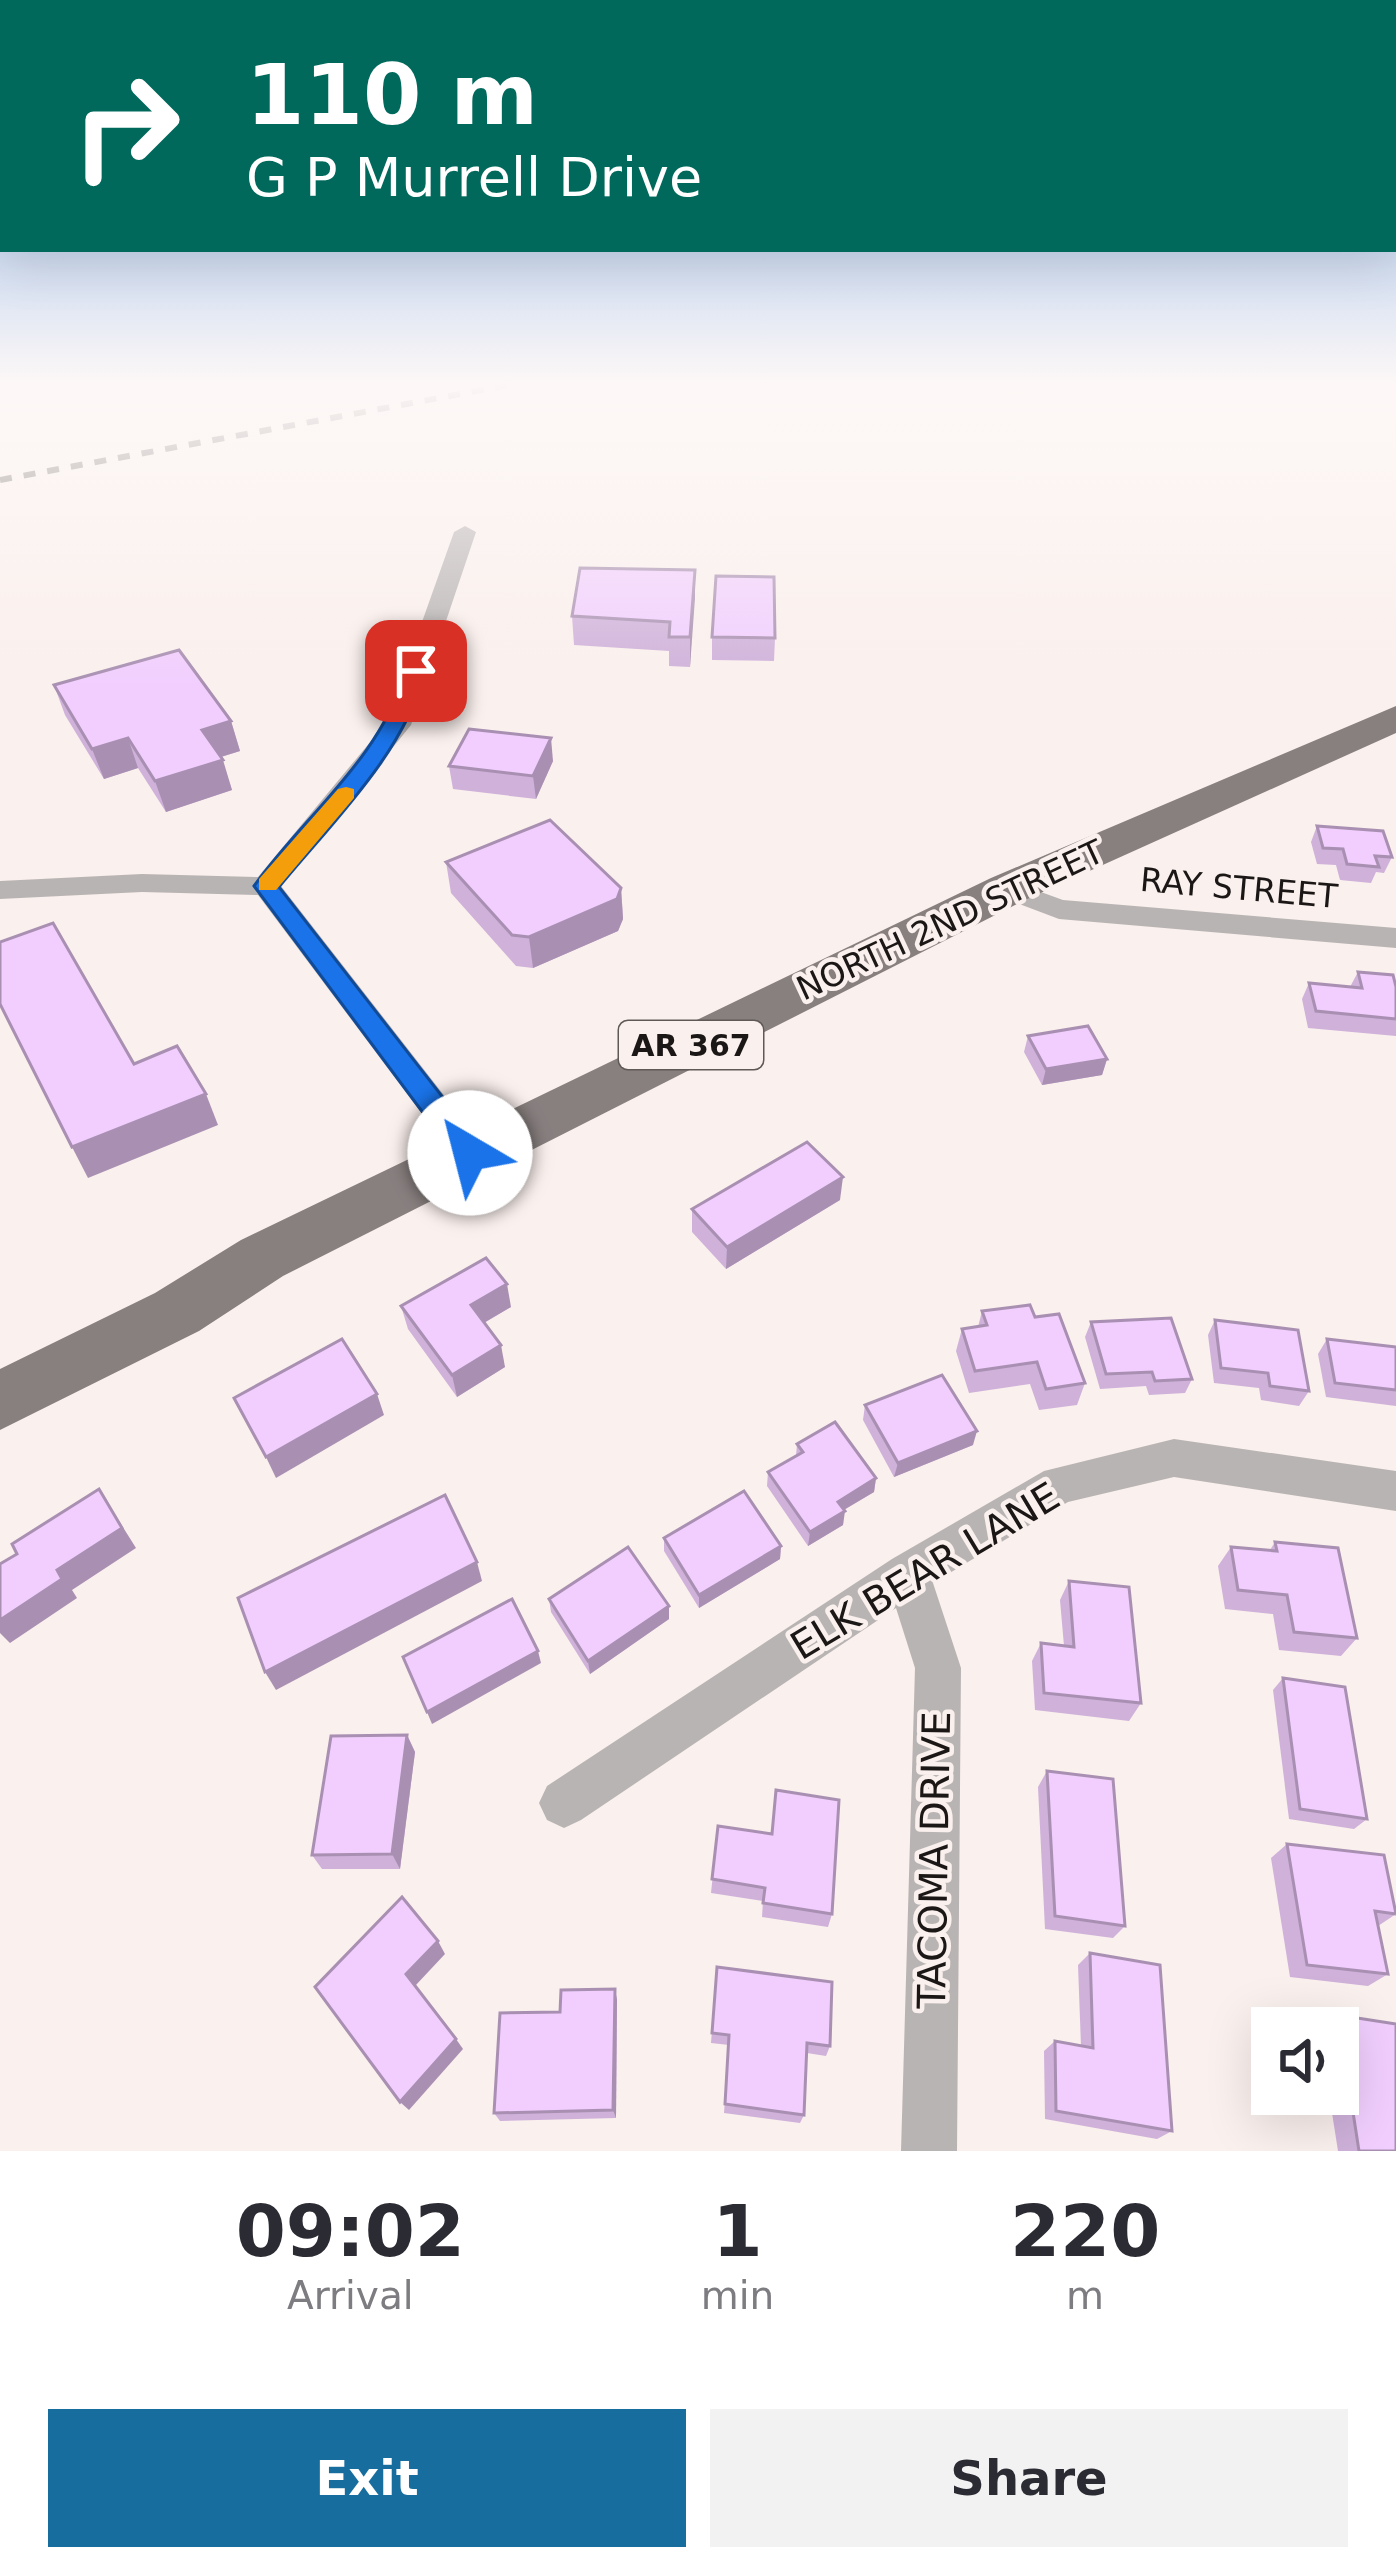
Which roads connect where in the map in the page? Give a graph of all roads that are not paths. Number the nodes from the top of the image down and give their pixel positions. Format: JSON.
{"nodes":[{"id":1,"x":465,"y":532,"type":"dead end"},
{"id":2,"x":1396,"y":718,"type":"edge"},
{"id":3,"x":266,"y":886,"type":"junction"},
{"id":4,"x":1008,"y":889,"type":"junction"},
{"id":5,"x":0,"y":890,"type":"edge"},
{"id":6,"x":1396,"y":938,"type":"edge"},
{"id":7,"x":470,"y":1153,"type":"junction"},
{"id":8,"x":0,"y":1400,"type":"edge"},
{"id":9,"x":1395,"y":1496,"type":"edge"},
{"id":10,"x":908,"y":1574,"type":"junction"},
{"id":11,"x":564,"y":1803,"type":"dead end"},
{"id":12,"x":929,"y":2151,"type":"edge"}],
"edges":[{"from":1,"to":3,"type":"street"},
{"from":2,"to":4,"type":"main road","name":"NORTH 2ND STREET","number":"AR 367"},
{"from":3,"to":5,"type":"street"},
{"from":3,"to":7,"type":"street"},
{"from":4,"to":6,"type":"street","name":"RAY STREET"},
{"from":4,"to":7,"type":"main road","name":"NORTH 2ND STREET","number":"AR 367"},
{"from":7,"to":8,"type":"main road","name":"NORTH 2ND STREET","number":"AR 367"},
{"from":9,"to":10,"type":"street","name":"ELK BEAR LANE"},
{"from":10,"to":11,"type":"street","name":"ELK BEAR LANE"},
{"from":10,"to":12,"type":"street","name":"TACOMA DRIVE"}]}
